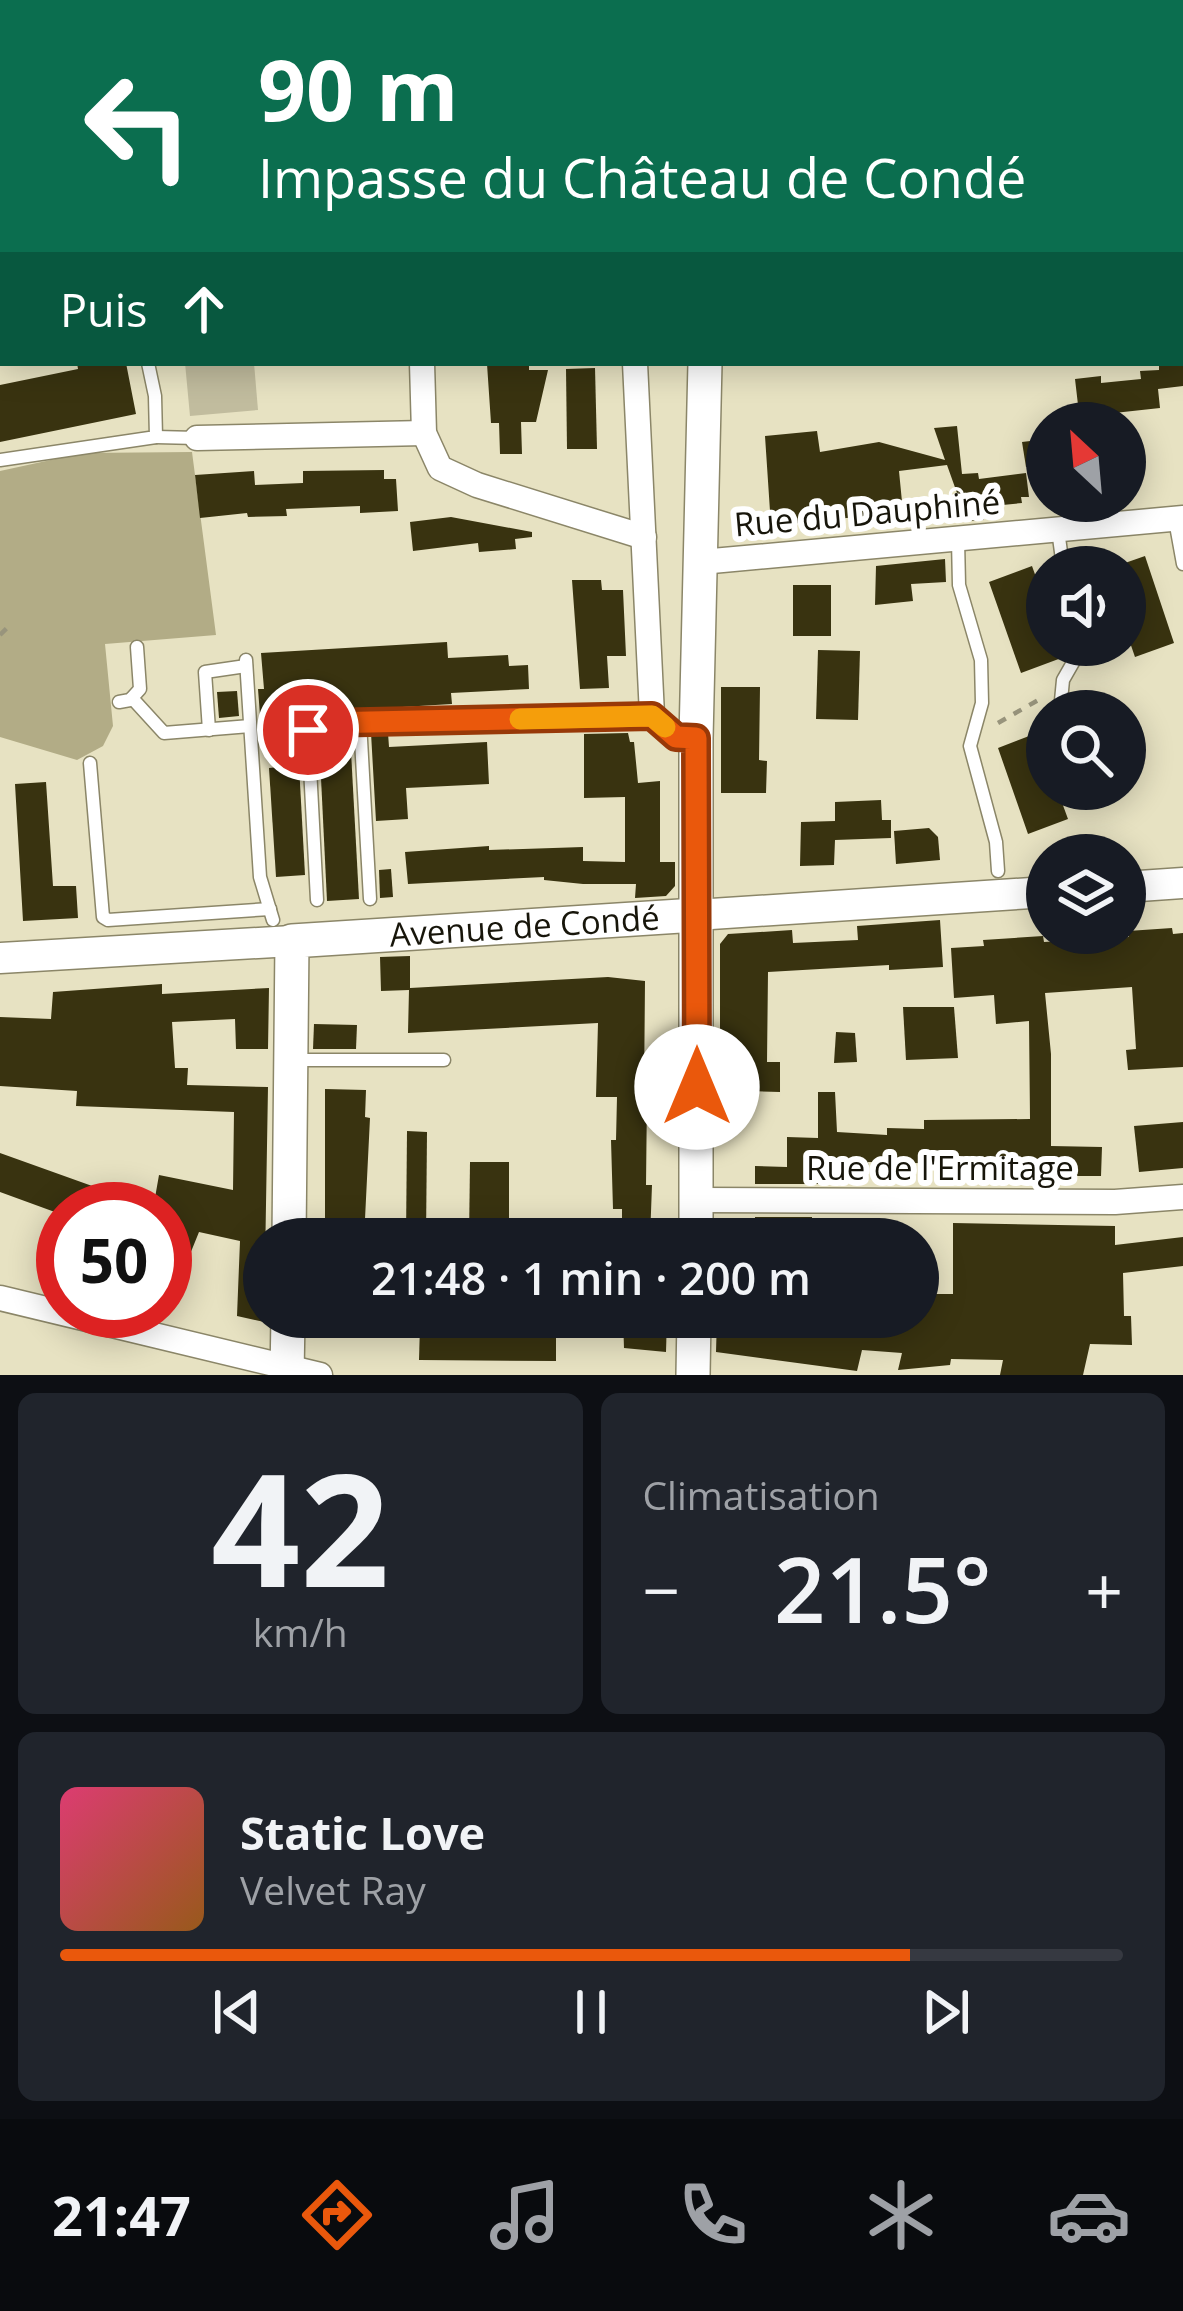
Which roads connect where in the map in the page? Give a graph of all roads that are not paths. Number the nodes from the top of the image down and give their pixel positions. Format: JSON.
{"nodes":[{"id":1,"x":149,"y":366,"type":"edge"},
{"id":2,"x":422,"y":366,"type":"edge"},
{"id":3,"x":635,"y":366,"type":"edge"},
{"id":4,"x":705,"y":366,"type":"edge"},
{"id":5,"x":424,"y":433,"type":"junction"},
{"id":6,"x":156,"y":437,"type":"junction"},
{"id":7,"x":197,"y":438,"type":"joint"},
{"id":8,"x":0,"y":460,"type":"edge"},
{"id":9,"x":1179,"y":518,"type":"edge"},
{"id":10,"x":1058,"y":529,"type":"junction"},
{"id":11,"x":644,"y":537,"type":"junction"},
{"id":12,"x":958,"y":538,"type":"junction"},
{"id":13,"x":1060,"y":546,"type":"edge"},
{"id":14,"x":701,"y":562,"type":"junction"},
{"id":15,"x":1183,"y":564,"type":"edge"},
{"id":16,"x":137,"y":647,"type":"dead end"},
{"id":17,"x":652,"y":716,"type":"junction"},
{"id":18,"x":453,"y":721,"type":"joint"},
{"id":19,"x":360,"y":722,"type":"junction"},
{"id":20,"x":250,"y":726,"type":"junction"},
{"id":21,"x":209,"y":730,"type":"junction"},
{"id":22,"x":696,"y":738,"type":"junction"},
{"id":23,"x":90,"y":763,"type":"dead end"},
{"id":24,"x":998,"y":871,"type":"dead end"},
{"id":25,"x":1183,"y":883,"type":"edge"},
{"id":26,"x":1146,"y":886,"type":"edge"},
{"id":27,"x":1026,"y":893,"type":"edge"},
{"id":28,"x":370,"y":899,"type":"dead end"},
{"id":29,"x":317,"y":901,"type":"dead end"},
{"id":30,"x":696,"y":915,"type":"junction"},
{"id":31,"x":278,"y":928,"type":"junction"},
{"id":32,"x":0,"y":958,"type":"edge"},
{"id":33,"x":291,"y":1060,"type":"junction"},
{"id":34,"x":444,"y":1060,"type":"dead end"},
{"id":35,"x":1183,"y":1196,"type":"edge"},
{"id":36,"x":697,"y":1200,"type":"junction"},
{"id":37,"x":289,"y":1218,"type":"edge"},
{"id":38,"x":697,"y":1218,"type":"edge"},
{"id":39,"x":0,"y":1298,"type":"edge"},
{"id":40,"x":292,"y":1338,"type":"edge"},
{"id":41,"x":694,"y":1338,"type":"edge"},
{"id":42,"x":298,"y":1372,"type":"edge"},
{"id":43,"x":693,"y":1375,"type":"edge"}],
"edges":[{"from":1,"to":6,"type":"lane"},
{"from":2,"to":5,"type":"street"},
{"from":3,"to":11,"type":"street"},
{"from":4,"to":14,"type":"main road"},
{"from":5,"to":7,"type":"street"},
{"from":5,"to":11,"type":"street"},
{"from":6,"to":7,"type":"lane"},
{"from":6,"to":8,"type":"lane"},
{"from":9,"to":10,"type":"street","name":"Rue du Dauphiné"},
{"from":9,"to":15,"type":"lane"},
{"from":10,"to":12,"type":"street","name":"Rue du Dauphiné"},
{"from":10,"to":13,"type":"lane"},
{"from":11,"to":17,"type":"street"},
{"from":12,"to":14,"type":"street","name":"Rue du Dauphiné"},
{"from":12,"to":24,"type":"lane"},
{"from":14,"to":22,"type":"main road"},
{"from":16,"to":21,"type":"lane"},
{"from":17,"to":18,"type":"street"},
{"from":17,"to":22,"type":"street"},
{"from":18,"to":19,"type":"lane"},
{"from":19,"to":28,"type":"lane"},
{"from":19,"to":29,"type":"lane"},
{"from":20,"to":21,"type":"lane"},
{"from":20,"to":21,"type":"lane"},
{"from":20,"to":31,"type":"lane"},
{"from":22,"to":30,"type":"main road"},
{"from":23,"to":31,"type":"lane"},
{"from":25,"to":26,"type":"street"},
{"from":27,"to":30,"type":"street","name":"Avenue de Condé"},
{"from":30,"to":31,"type":"main road","name":"Avenue de Condé"},
{"from":30,"to":36,"type":"main road"},
{"from":31,"to":32,"type":"street","name":"Avenue de Condé"},
{"from":31,"to":33,"type":"main road"},
{"from":33,"to":34,"type":"lane"},
{"from":33,"to":37,"type":"main road"},
{"from":35,"to":36,"type":"street","name":"Rue de l'Ermitage"},
{"from":36,"to":38,"type":"main road"},
{"from":39,"to":42,"type":"street"},
{"from":40,"to":42,"type":"main road"},
{"from":41,"to":43,"type":"main road"}]}
